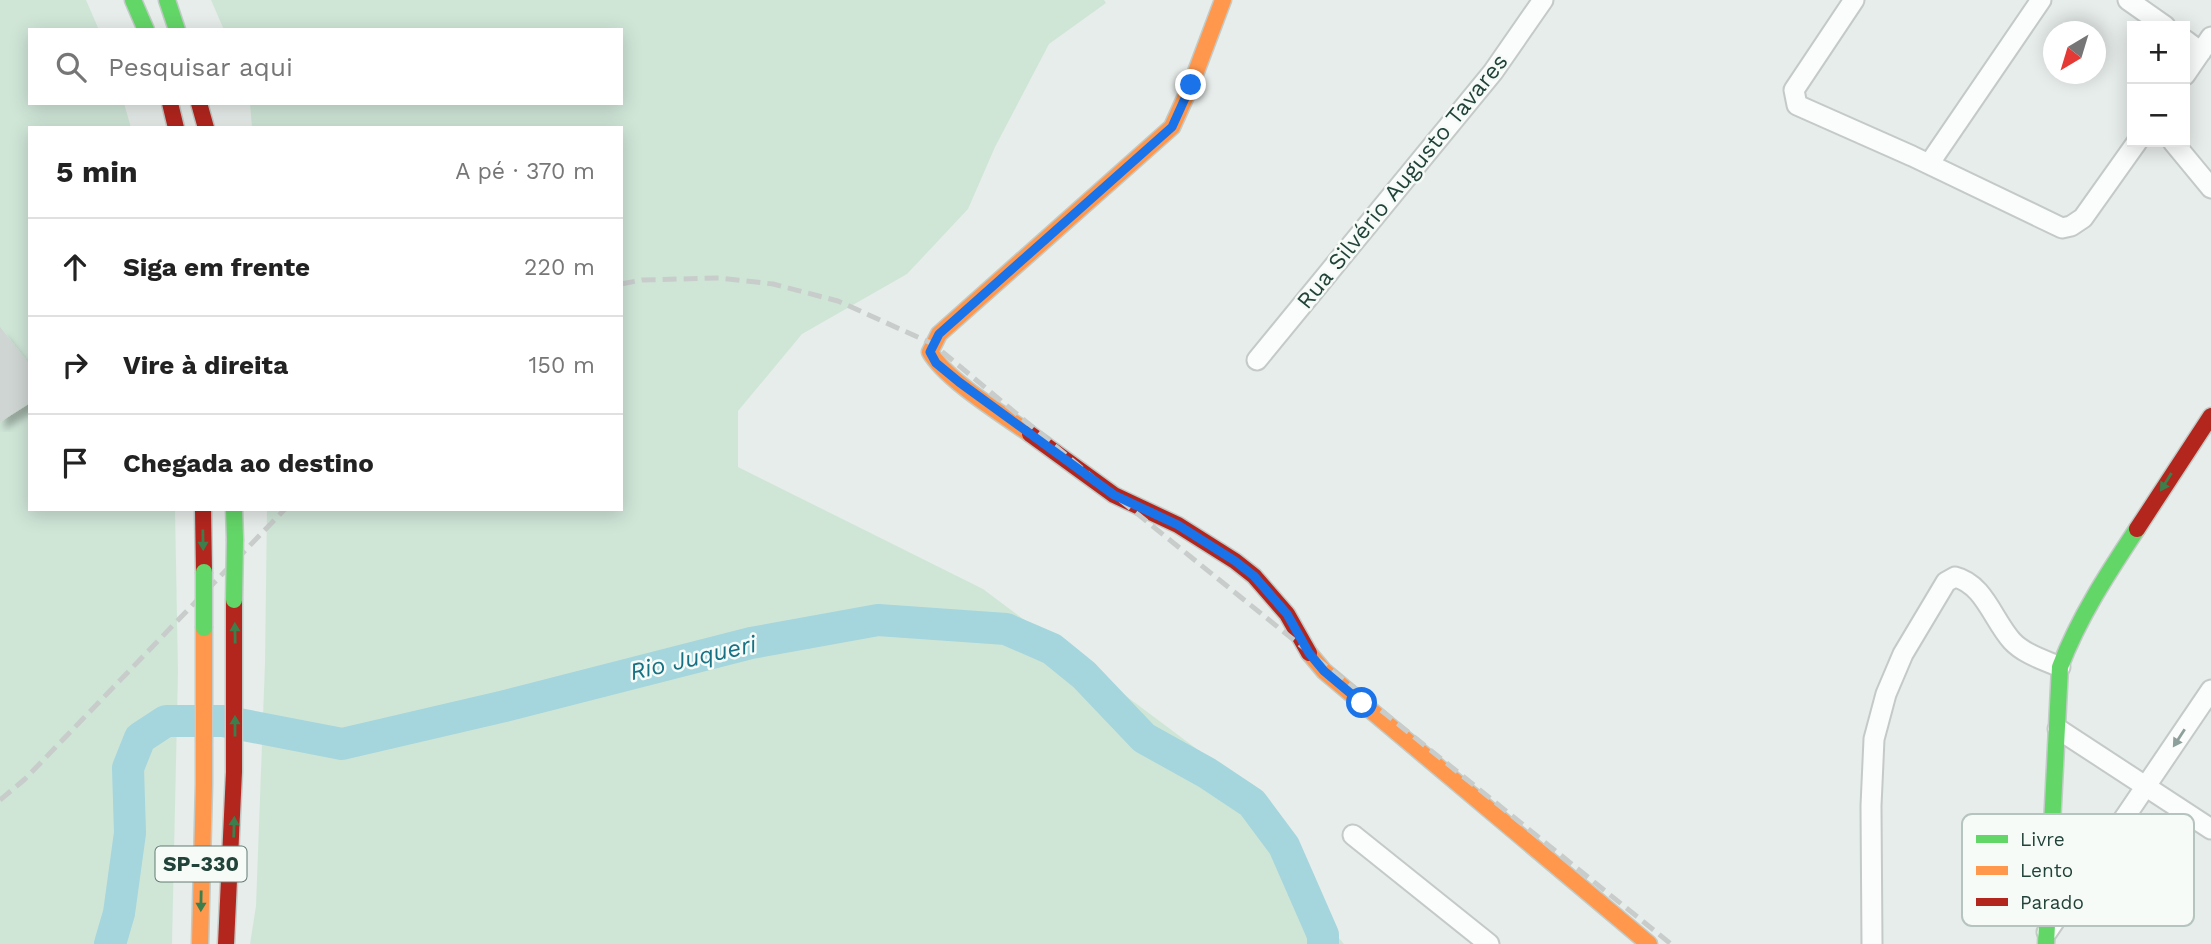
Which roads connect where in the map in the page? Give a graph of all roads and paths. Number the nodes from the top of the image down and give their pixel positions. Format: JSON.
{"nodes":[{"id":1,"x":133,"y":0,"type":"edge"},
{"id":2,"x":167,"y":0,"type":"edge"},
{"id":3,"x":1223,"y":0,"type":"edge"},
{"id":4,"x":1543,"y":0,"type":"edge"},
{"id":5,"x":1854,"y":0,"type":"edge"},
{"id":6,"x":2041,"y":0,"type":"edge"},
{"id":7,"x":2129,"y":0,"type":"edge"},
{"id":8,"x":2158,"y":21,"type":"edge"},
{"id":9,"x":145,"y":28,"type":"edge"},
{"id":10,"x":176,"y":28,"type":"edge"},
{"id":11,"x":2206,"y":44,"type":"edge"},
{"id":12,"x":2190,"y":68,"type":"edge"},
{"id":13,"x":170,"y":105,"type":"edge"},
{"id":14,"x":200,"y":105,"type":"edge"},
{"id":15,"x":176,"y":126,"type":"edge"},
{"id":16,"x":205,"y":126,"type":"edge"},
{"id":17,"x":2133,"y":147,"type":"edge"},
{"id":18,"x":2177,"y":147,"type":"edge"},
{"id":19,"x":1929,"y":164,"type":"junction"},
{"id":20,"x":2211,"y":188,"type":"edge"},
{"id":21,"x":1257,"y":360,"type":"dead end"},
{"id":22,"x":2208,"y":423,"type":"edge"},
{"id":23,"x":203,"y":511,"type":"edge"},
{"id":24,"x":234,"y":511,"type":"edge"},
{"id":25,"x":2060,"y":667,"type":"junction"},
{"id":26,"x":2211,"y":690,"type":"edge"},
{"id":27,"x":2058,"y":729,"type":"junction"},
{"id":28,"x":2148,"y":786,"type":"junction"},
{"id":29,"x":2053,"y":814,"type":"edge"},
{"id":30,"x":2129,"y":814,"type":"edge"},
{"id":31,"x":2189,"y":814,"type":"edge"},
{"id":32,"x":2194,"y":817,"type":"edge"},
{"id":33,"x":2211,"y":829,"type":"edge"},
{"id":34,"x":1353,"y":835,"type":"dead end"},
{"id":35,"x":1641,"y":942,"type":"edge"},
{"id":36,"x":200,"y":944,"type":"edge"},
{"id":37,"x":226,"y":944,"type":"edge"},
{"id":38,"x":1489,"y":944,"type":"edge"},
{"id":39,"x":1872,"y":944,"type":"edge"}],
"edges":[{"from":1,"to":9,"type":"main road"},
{"from":2,"to":10,"type":"main road"},
{"from":3,"to":35,"type":"main road"},
{"from":4,"to":21,"type":"street","name":"Rua Silvério Augusto Tavares"},
{"from":5,"to":19,"type":"street"},
{"from":6,"to":19,"type":"street"},
{"from":7,"to":8,"type":"street"},
{"from":11,"to":12,"type":"street"},
{"from":13,"to":15,"type":"main road"},
{"from":14,"to":16,"type":"main road"},
{"from":17,"to":19,"type":"street"},
{"from":18,"to":20,"type":"street"},
{"from":22,"to":25,"type":"main road","one_way":true},
{"from":23,"to":36,"type":"main road","number":"SP-330","one_way":true,"bridge":true},
{"from":37,"to":24,"type":"main road","number":"SP-330","one_way":true,"bridge":true},
{"from":25,"to":27,"type":"main road"},
{"from":25,"to":39,"type":"street"},
{"from":26,"to":28,"type":"street","one_way":true},
{"from":27,"to":28,"type":"street"},
{"from":27,"to":29,"type":"main road"},
{"from":28,"to":30,"type":"street"},
{"from":28,"to":31,"type":"street"},
{"from":32,"to":33,"type":"street"},
{"from":34,"to":38,"type":"street"}]}
